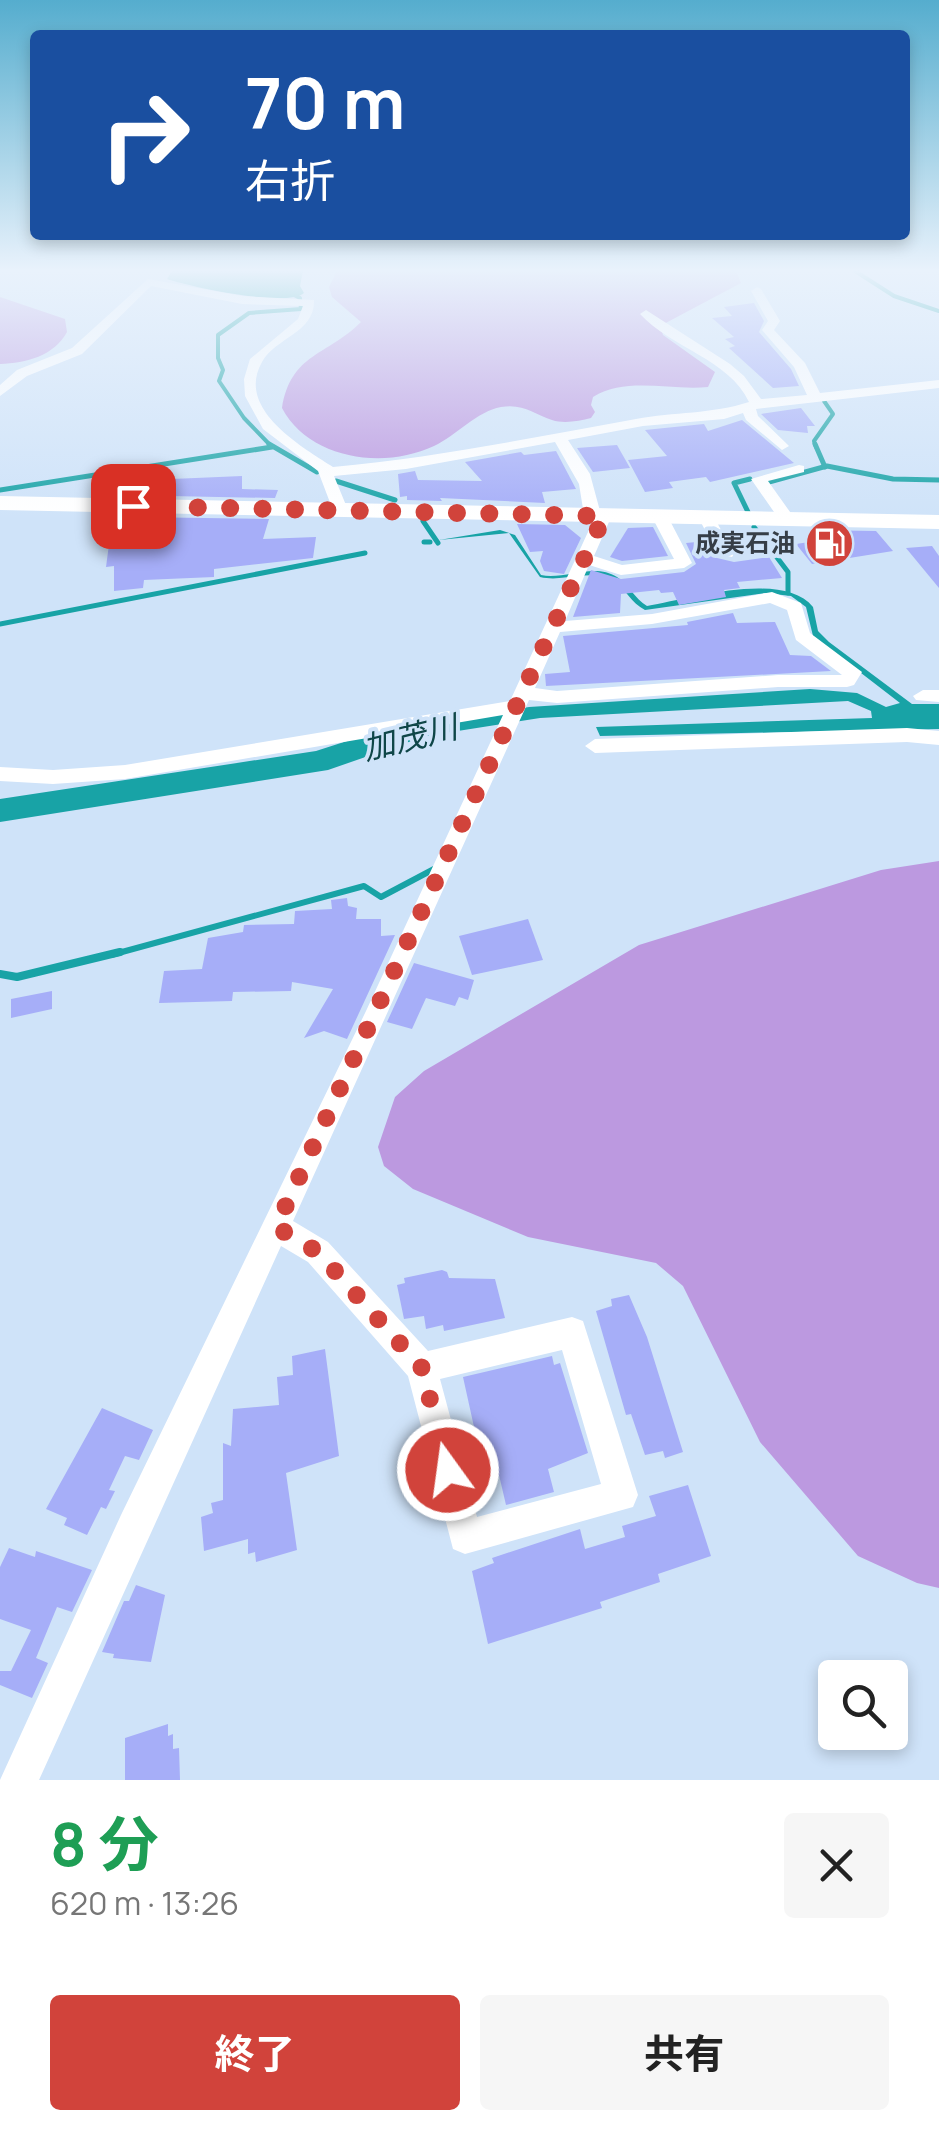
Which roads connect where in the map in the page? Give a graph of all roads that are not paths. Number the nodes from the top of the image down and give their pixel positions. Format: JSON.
{"nodes":[{"id":1,"x":72,"y":354,"type":"edge"},
{"id":2,"x":262,"y":354,"type":"edge"},
{"id":3,"x":700,"y":354,"type":"edge"},
{"id":4,"x":789,"y":354,"type":"edge"},
{"id":5,"x":939,"y":384,"type":"edge"},
{"id":6,"x":0,"y":392,"type":"edge"},
{"id":7,"x":814,"y":398,"type":"junction"},
{"id":8,"x":753,"y":406,"type":"junction"},
{"id":9,"x":558,"y":437,"type":"junction"},
{"id":10,"x":782,"y":446,"type":"dead end"},
{"id":11,"x":799,"y":469,"type":"dead end"},
{"id":12,"x":330,"y":471,"type":"junction"},
{"id":13,"x":0,"y":504,"type":"edge"},
{"id":14,"x":340,"y":510,"type":"junction"},
{"id":15,"x":598,"y":515,"type":"junction"},
{"id":16,"x":660,"y":516,"type":"junction"},
{"id":17,"x":706,"y":518,"type":"junction"},
{"id":18,"x":788,"y":519,"type":"junction"},
{"id":19,"x":939,"y":522,"type":"edge"},
{"id":20,"x":726,"y":554,"type":"dead end"},
{"id":21,"x":579,"y":569,"type":"junction"},
{"id":22,"x":552,"y":627,"type":"junction"},
{"id":23,"x":519,"y":699,"type":"junction"},
{"id":24,"x":939,"y":738,"type":"edge"},
{"id":25,"x":604,"y":752,"type":"dead end"},
{"id":26,"x":0,"y":774,"type":"edge"},
{"id":27,"x":276,"y":1227,"type":"junction"},
{"id":28,"x":422,"y":1368,"type":"junction"},
{"id":29,"x":19,"y":1780,"type":"edge"}],
"edges":[{"from":1,"to":6,"type":"street"},
{"from":2,"to":12,"type":"street"},
{"from":3,"to":8,"type":"street"},
{"from":4,"to":7,"type":"street"},
{"from":5,"to":7,"type":"street"},
{"from":7,"to":8,"type":"street"},
{"from":8,"to":9,"type":"street"},
{"from":8,"to":10,"type":"street"},
{"from":9,"to":12,"type":"street"},
{"from":9,"to":15,"type":"street"},
{"from":11,"to":18,"type":"street"},
{"from":12,"to":14,"type":"street"},
{"from":13,"to":14,"type":"main road"},
{"from":14,"to":15,"type":"main road"},
{"from":15,"to":16,"type":"main road"},
{"from":15,"to":21,"type":"street"},
{"from":16,"to":17,"type":"main road"},
{"from":16,"to":21,"type":"street"},
{"from":17,"to":18,"type":"main road"},
{"from":17,"to":20,"type":"street"},
{"from":18,"to":19,"type":"main road"},
{"from":21,"to":22,"type":"street"},
{"from":22,"to":23,"type":"street"},
{"from":22,"to":23,"type":"street"},
{"from":23,"to":26,"type":"street"},
{"from":23,"to":27,"type":"street"},
{"from":24,"to":25,"type":"street"},
{"from":27,"to":28,"type":"street"},
{"from":27,"to":29,"type":"street"},
{"from":28,"to":28,"type":"street"}]}
